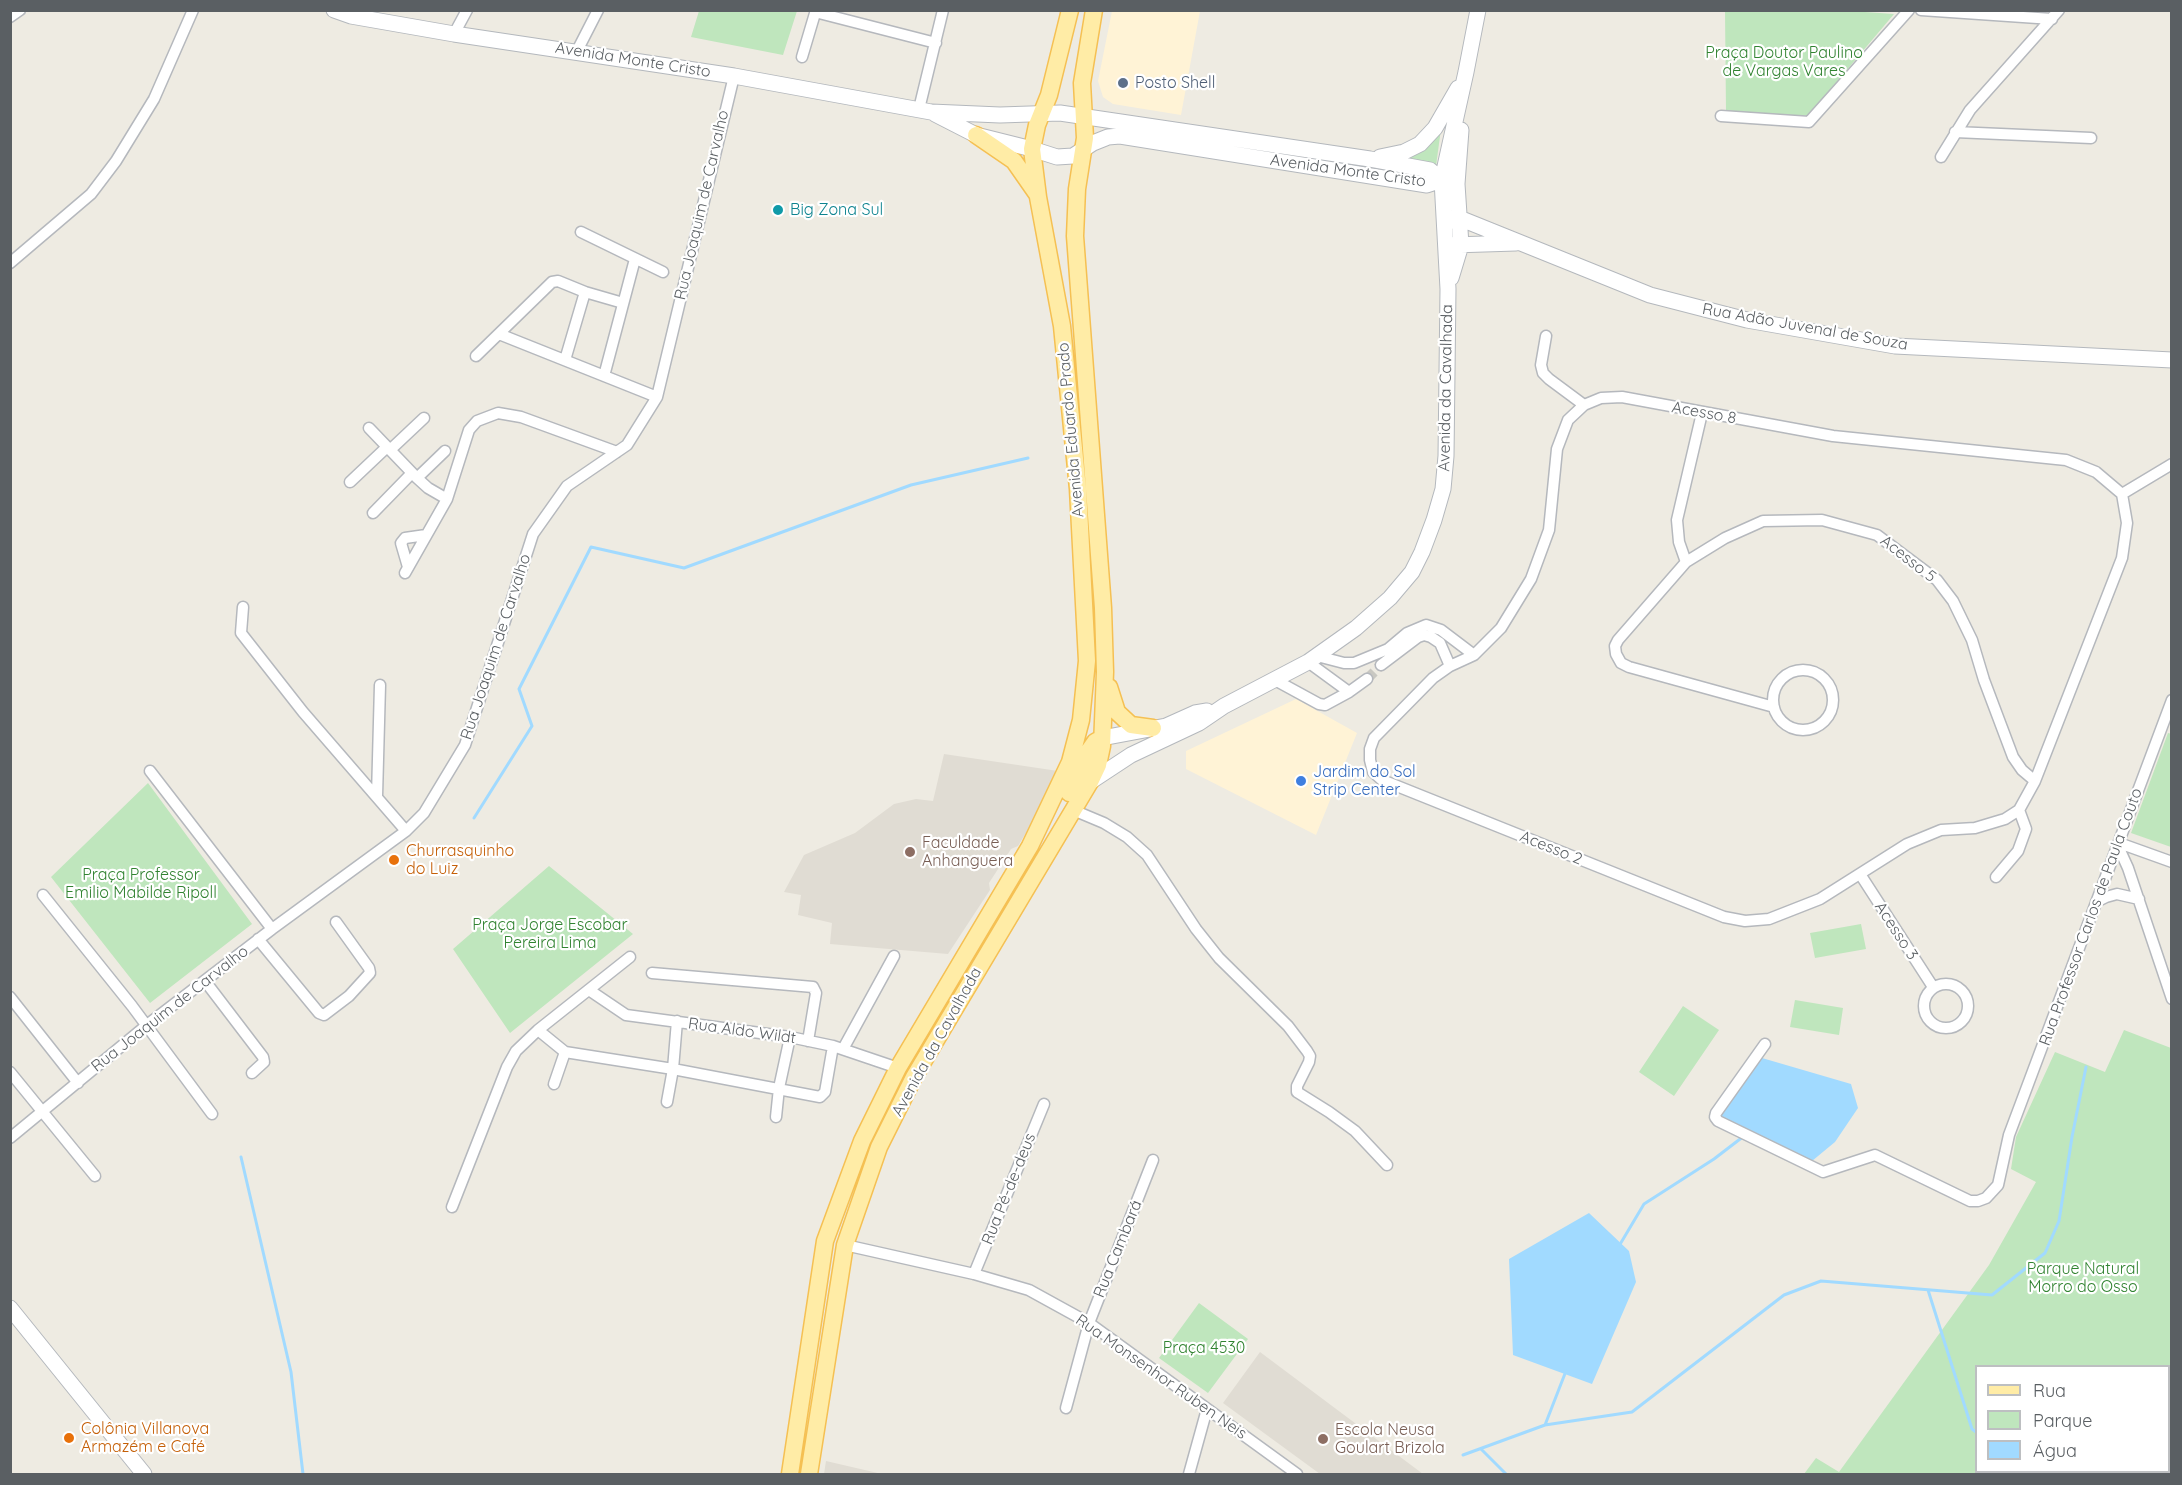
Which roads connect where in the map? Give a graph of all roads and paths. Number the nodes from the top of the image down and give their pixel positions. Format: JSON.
{"nodes":[{"id":1,"x":20,"y":10,"type":"edge"},
{"id":2,"x":193,"y":10,"type":"edge"},
{"id":3,"x":334,"y":10,"type":"edge"},
{"id":4,"x":467,"y":10,"type":"edge"},
{"id":5,"x":598,"y":10,"type":"edge"},
{"id":6,"x":943,"y":10,"type":"edge"},
{"id":7,"x":1070,"y":10,"type":"edge"},
{"id":8,"x":1094,"y":10,"type":"edge"},
{"id":9,"x":1478,"y":10,"type":"edge"},
{"id":10,"x":1909,"y":10,"type":"edge"},
{"id":11,"x":1921,"y":10,"type":"edge"},
{"id":12,"x":816,"y":11,"type":"edge"},
{"id":13,"x":352,"y":13,"type":"edge"},
{"id":14,"x":2055,"y":15,"type":"edge"},
{"id":15,"x":10,"y":17,"type":"edge"},
{"id":16,"x":454,"y":34,"type":"junction"},
{"id":17,"x":936,"y":43,"type":"junction"},
{"id":18,"x":577,"y":51,"type":"junction"},
{"id":19,"x":802,"y":57,"type":"dead end"},
{"id":20,"x":1466,"y":72,"type":"junction"},
{"id":21,"x":734,"y":76,"type":"junction"},
{"id":22,"x":925,"y":111,"type":"junction"},
{"id":23,"x":1041,"y":114,"type":"junction"},
{"id":24,"x":1721,"y":116,"type":"dead end"},
{"id":25,"x":1083,"y":117,"type":"junction"},
{"id":26,"x":1462,"y":123,"type":"junction"},
{"id":27,"x":1955,"y":132,"type":"junction"},
{"id":28,"x":976,"y":135,"type":"junction"},
{"id":29,"x":2091,"y":138,"type":"dead end"},
{"id":30,"x":1032,"y":149,"type":"junction"},
{"id":31,"x":1083,"y":151,"type":"junction"},
{"id":32,"x":1941,"y":158,"type":"dead end"},
{"id":33,"x":1370,"y":159,"type":"junction"},
{"id":34,"x":1442,"y":180,"type":"junction"},
{"id":35,"x":1038,"y":197,"type":"junction"},
{"id":36,"x":1455,"y":212,"type":"junction"},
{"id":37,"x":581,"y":232,"type":"dead end"},
{"id":38,"x":1522,"y":243,"type":"junction"},
{"id":39,"x":32,"y":244,"type":"junction"},
{"id":40,"x":1454,"y":244,"type":"junction"},
{"id":41,"x":10,"y":251,"type":"edge"},
{"id":42,"x":635,"y":259,"type":"junction"},
{"id":43,"x":10,"y":263,"type":"edge"},
{"id":44,"x":663,"y":272,"type":"dead end"},
{"id":45,"x":585,"y":292,"type":"junction"},
{"id":46,"x":623,"y":303,"type":"junction"},
{"id":47,"x":499,"y":334,"type":"junction"},
{"id":48,"x":1546,"y":336,"type":"dead end"},
{"id":49,"x":476,"y":356,"type":"dead end"},
{"id":50,"x":565,"y":360,"type":"junction"},
{"id":51,"x":2172,"y":360,"type":"edge"},
{"id":52,"x":604,"y":376,"type":"junction"},
{"id":53,"x":657,"y":397,"type":"junction"},
{"id":54,"x":1584,"y":405,"type":"junction"},
{"id":55,"x":1702,"y":412,"type":"junction"},
{"id":56,"x":424,"y":418,"type":"dead end"},
{"id":57,"x":369,"y":428,"type":"dead end"},
{"id":58,"x":388,"y":449,"type":"junction"},
{"id":59,"x":445,"y":452,"type":"dead end"},
{"id":60,"x":617,"y":452,"type":"junction"},
{"id":61,"x":2172,"y":464,"type":"edge"},
{"id":62,"x":415,"y":475,"type":"junction"},
{"id":63,"x":350,"y":482,"type":"dead end"},
{"id":64,"x":2122,"y":494,"type":"junction"},
{"id":65,"x":447,"y":499,"type":"junction"},
{"id":66,"x":373,"y":513,"type":"dead end"},
{"id":67,"x":426,"y":535,"type":"junction"},
{"id":68,"x":1686,"y":562,"type":"junction"},
{"id":69,"x":243,"y":607,"type":"dead end"},
{"id":70,"x":1474,"y":655,"type":"junction"},
{"id":71,"x":1312,"y":659,"type":"junction"},
{"id":72,"x":1382,"y":665,"type":"tunnel mouth"},
{"id":73,"x":1450,"y":666,"type":"junction"},
{"id":74,"x":1105,"y":672,"type":"junction"},
{"id":75,"x":1367,"y":679,"type":"tunnel mouth"},
{"id":76,"x":1275,"y":680,"type":"junction"},
{"id":77,"x":380,"y":685,"type":"dead end"},
{"id":78,"x":1349,"y":692,"type":"junction"},
{"id":79,"x":2172,"y":700,"type":"edge"},
{"id":80,"x":1224,"y":706,"type":"junction"},
{"id":81,"x":1774,"y":707,"type":"junction"},
{"id":82,"x":1153,"y":728,"type":"junction"},
{"id":83,"x":1102,"y":738,"type":"junction"},
{"id":84,"x":150,"y":771,"type":"dead end"},
{"id":85,"x":2035,"y":781,"type":"junction"},
{"id":86,"x":1090,"y":782,"type":"junction"},
{"id":87,"x":377,"y":796,"type":"junction"},
{"id":88,"x":1073,"y":810,"type":"junction"},
{"id":89,"x":2019,"y":810,"type":"junction"},
{"id":90,"x":406,"y":831,"type":"junction"},
{"id":91,"x":2118,"y":845,"type":"junction"},
{"id":92,"x":1030,"y":846,"type":"junction"},
{"id":93,"x":2172,"y":862,"type":"edge"},
{"id":94,"x":1017,"y":868,"type":"junction"},
{"id":95,"x":1860,"y":874,"type":"junction"},
{"id":96,"x":1996,"y":877,"type":"dead end"},
{"id":97,"x":43,"y":895,"type":"dead end"},
{"id":98,"x":2139,"y":899,"type":"junction"},
{"id":99,"x":2096,"y":902,"type":"junction"},
{"id":100,"x":336,"y":922,"type":"dead end"},
{"id":101,"x":1001,"y":928,"type":"junction"},
{"id":102,"x":272,"y":929,"type":"junction"},
{"id":103,"x":258,"y":939,"type":"junction"},
{"id":104,"x":968,"y":950,"type":"junction"},
{"id":105,"x":894,"y":956,"type":"dead end"},
{"id":106,"x":630,"y":957,"type":"dead end"},
{"id":107,"x":652,"y":973,"type":"dead end"},
{"id":108,"x":205,"y":981,"type":"junction"},
{"id":109,"x":1933,"y":987,"type":"junction"},
{"id":110,"x":589,"y":990,"type":"junction"},
{"id":111,"x":10,"y":998,"type":"edge"},
{"id":112,"x":2172,"y":999,"type":"edge"},
{"id":113,"x":951,"y":1014,"type":"junction"},
{"id":114,"x":677,"y":1021,"type":"junction"},
{"id":115,"x":147,"y":1026,"type":"junction"},
{"id":116,"x":538,"y":1030,"type":"junction"},
{"id":117,"x":790,"y":1037,"type":"junction"},
{"id":118,"x":808,"y":1041,"type":"junction"},
{"id":119,"x":1765,"y":1044,"type":"dead end"},
{"id":120,"x":838,"y":1047,"type":"junction"},
{"id":121,"x":565,"y":1052,"type":"junction"},
{"id":122,"x":898,"y":1068,"type":"junction"},
{"id":123,"x":673,"y":1069,"type":"junction"},
{"id":124,"x":10,"y":1072,"type":"edge"},
{"id":125,"x":252,"y":1073,"type":"dead end"},
{"id":126,"x":78,"y":1083,"type":"junction"},
{"id":127,"x":554,"y":1084,"type":"dead end"},
{"id":128,"x":779,"y":1088,"type":"junction"},
{"id":129,"x":667,"y":1102,"type":"dead end"},
{"id":130,"x":1044,"y":1104,"type":"dead end"},
{"id":131,"x":43,"y":1112,"type":"junction"},
{"id":132,"x":212,"y":1114,"type":"dead end"},
{"id":133,"x":777,"y":1117,"type":"dead end"},
{"id":134,"x":12,"y":1134,"type":"edge"},
{"id":135,"x":1153,"y":1160,"type":"dead end"},
{"id":136,"x":1387,"y":1166,"type":"dead end"},
{"id":137,"x":95,"y":1176,"type":"dead end"},
{"id":138,"x":452,"y":1207,"type":"dead end"},
{"id":139,"x":845,"y":1245,"type":"junction"},
{"id":140,"x":974,"y":1274,"type":"junction"},
{"id":141,"x":10,"y":1308,"type":"edge"},
{"id":142,"x":1089,"y":1323,"type":"junction"},
{"id":143,"x":1066,"y":1408,"type":"dead end"},
{"id":144,"x":1207,"y":1409,"type":"junction"},
{"id":145,"x":144,"y":1474,"type":"edge"},
{"id":146,"x":790,"y":1474,"type":"edge"},
{"id":147,"x":809,"y":1474,"type":"edge"},
{"id":148,"x":1189,"y":1474,"type":"edge"},
{"id":149,"x":1297,"y":1474,"type":"edge"}],
"edges":[{"from":1,"to":15,"type":"street"},
{"from":2,"to":39,"type":"street"},
{"from":3,"to":13,"type":"main road","name":"Avenida Monte Cristo"},
{"from":4,"to":16,"type":"street"},
{"from":5,"to":18,"type":"street"},
{"from":6,"to":17,"type":"street"},
{"from":7,"to":23,"type":"main road","name":"Avenida Eduardo Prado"},
{"from":8,"to":25,"type":"main road","name":"Avenida Eduardo Prado"},
{"from":9,"to":20,"type":"main road","name":"Avenida da Cavalhada"},
{"from":10,"to":24,"type":"street"},
{"from":11,"to":14,"type":"street"},
{"from":12,"to":17,"type":"street"},
{"from":12,"to":19,"type":"street"},
{"from":13,"to":16,"type":"main road","name":"Avenida Monte Cristo"},
{"from":14,"to":27,"type":"street"},
{"from":16,"to":18,"type":"main road","name":"Avenida Monte Cristo"},
{"from":17,"to":22,"type":"street"},
{"from":18,"to":21,"type":"main road","name":"Avenida Monte Cristo"},
{"from":20,"to":26,"type":"main road","name":"Avenida da Cavalhada"},
{"from":20,"to":33,"type":"main road"},
{"from":20,"to":34,"type":"main road","name":"Avenida da Cavalhada"},
{"from":21,"to":22,"type":"main road","name":"Avenida Monte Cristo"},
{"from":21,"to":53,"type":"street","name":"Rua Joaquim de Carvalho"},
{"from":22,"to":23,"type":"main road","name":"Avenida Monte Cristo"},
{"from":22,"to":28,"type":"main road","name":"Avenida Monte Cristo"},
{"from":23,"to":25,"type":"main road","name":"Avenida Monte Cristo"},
{"from":23,"to":30,"type":"main road","name":"Avenida Eduardo Prado"},
{"from":25,"to":31,"type":"main road","name":"Avenida Eduardo Prado"},
{"from":25,"to":33,"type":"main road","name":"Avenida Monte Cristo"},
{"from":26,"to":34,"type":"main road"},
{"from":26,"to":36,"type":"main road","name":"Avenida da Cavalhada"},
{"from":27,"to":29,"type":"street"},
{"from":27,"to":32,"type":"street"},
{"from":28,"to":30,"type":"main road","name":"Avenida Monte Cristo"},
{"from":28,"to":35,"type":"main road"},
{"from":30,"to":31,"type":"main road","name":"Avenida Monte Cristo"},
{"from":30,"to":35,"type":"main road","name":"Avenida Eduardo Prado"},
{"from":31,"to":34,"type":"main road","name":"Avenida Monte Cristo"},
{"from":31,"to":74,"type":"main road","name":"Avenida Eduardo Prado"},
{"from":33,"to":34,"type":"main road","name":"Avenida Monte Cristo"},
{"from":34,"to":36,"type":"main road","name":"Avenida da Cavalhada"},
{"from":34,"to":36,"type":"main road"},
{"from":35,"to":92,"type":"main road","name":"Avenida Eduardo Prado"},
{"from":36,"to":38,"type":"main road"},
{"from":36,"to":40,"type":"main road","name":"Avenida da Cavalhada"},
{"from":37,"to":42,"type":"street"},
{"from":38,"to":40,"type":"main road","name":"Rua Adão Juvenal de Souza"},
{"from":38,"to":51,"type":"main road","name":"Rua Adão Juvenal de Souza"},
{"from":39,"to":41,"type":"street"},
{"from":39,"to":43,"type":"street"},
{"from":40,"to":71,"type":"main road","name":"Avenida da Cavalhada"},
{"from":42,"to":44,"type":"street"},
{"from":42,"to":46,"type":"street"},
{"from":45,"to":46,"type":"street"},
{"from":45,"to":47,"type":"street"},
{"from":45,"to":50,"type":"street"},
{"from":46,"to":52,"type":"street"},
{"from":47,"to":49,"type":"street"},
{"from":47,"to":50,"type":"street"},
{"from":48,"to":54,"type":"street"},
{"from":50,"to":52,"type":"street"},
{"from":52,"to":53,"type":"street"},
{"from":53,"to":60,"type":"street","name":"Rua Joaquim de Carvalho"},
{"from":54,"to":55,"type":"street","name":"Acesso 8"},
{"from":54,"to":70,"type":"street"},
{"from":55,"to":64,"type":"street","name":"Acesso 8"},
{"from":55,"to":68,"type":"street"},
{"from":56,"to":58,"type":"street"},
{"from":57,"to":58,"type":"street"},
{"from":58,"to":62,"type":"street"},
{"from":58,"to":63,"type":"street"},
{"from":59,"to":62,"type":"street"},
{"from":60,"to":65,"type":"street"},
{"from":60,"to":90,"type":"street","name":"Rua Joaquim de Carvalho"},
{"from":61,"to":64,"type":"street"},
{"from":62,"to":65,"type":"street"},
{"from":62,"to":66,"type":"street"},
{"from":64,"to":85,"type":"street"},
{"from":65,"to":67,"type":"street"},
{"from":67,"to":67,"type":"street"},
{"from":68,"to":81,"type":"street","name":"Acesso 5"},
{"from":68,"to":85,"type":"street","name":"Acesso 5"},
{"from":69,"to":87,"type":"street"},
{"from":70,"to":71,"type":"street"},
{"from":70,"to":73,"type":"street"},
{"from":71,"to":76,"type":"main road","name":"Avenida da Cavalhada"},
{"from":71,"to":78,"type":"street"},
{"from":72,"to":73,"type":"street"},
{"from":73,"to":95,"type":"street","name":"Acesso 2"},
{"from":74,"to":82,"type":"main road"},
{"from":74,"to":83,"type":"main road","name":"Avenida Eduardo Prado"},
{"from":75,"to":78,"type":"street"},
{"from":76,"to":78,"type":"street"},
{"from":76,"to":80,"type":"main road","name":"Avenida da Cavalhada"},
{"from":77,"to":87,"type":"street"},
{"from":79,"to":91,"type":"street","name":"Rua Professor Carlos de Paula Couto"},
{"from":80,"to":82,"type":"main road","name":"Avenida da Cavalhada"},
{"from":80,"to":86,"type":"main road","name":"Avenida da Cavalhada"},
{"from":81,"to":81,"type":"street"},
{"from":82,"to":83,"type":"main road","name":"Avenida da Cavalhada"},
{"from":83,"to":86,"type":"main road","name":"Avenida Eduardo Prado"},
{"from":83,"to":92,"type":"main road"},
{"from":84,"to":102,"type":"street"},
{"from":85,"to":89,"type":"street"},
{"from":86,"to":88,"type":"main road","name":"Avenida da Cavalhada"},
{"from":87,"to":90,"type":"street"},
{"from":88,"to":101,"type":"main road","name":"Avenida da Cavalhada"},
{"from":88,"to":136,"type":"street"},
{"from":89,"to":95,"type":"street","name":"Acesso 2"},
{"from":89,"to":96,"type":"street"},
{"from":90,"to":102,"type":"street","name":"Rua Joaquim de Carvalho"},
{"from":91,"to":93,"type":"street"},
{"from":91,"to":98,"type":"street"},
{"from":91,"to":99,"type":"street","name":"Rua Professor Carlos de Paula Couto"},
{"from":92,"to":94,"type":"main road","name":"Avenida da Cavalhada"},
{"from":94,"to":101,"type":"main road"},
{"from":94,"to":104,"type":"main road","name":"Avenida da Cavalhada"},
{"from":95,"to":109,"type":"street","name":"Acesso 3"},
{"from":97,"to":115,"type":"street"},
{"from":98,"to":99,"type":"street"},
{"from":98,"to":112,"type":"street"},
{"from":99,"to":119,"type":"street","name":"Rua Professor Carlos de Paula Couto"},
{"from":100,"to":103,"type":"street"},
{"from":101,"to":113,"type":"main road","name":"Avenida da Cavalhada"},
{"from":102,"to":103,"type":"street","name":"Rua Joaquim de Carvalho"},
{"from":103,"to":108,"type":"street","name":"Rua Joaquim de Carvalho"},
{"from":104,"to":113,"type":"main road"},
{"from":104,"to":122,"type":"main road","name":"Avenida da Cavalhada"},
{"from":105,"to":120,"type":"street"},
{"from":106,"to":110,"type":"street"},
{"from":107,"to":118,"type":"street"},
{"from":108,"to":115,"type":"street","name":"Rua Joaquim de Carvalho"},
{"from":108,"to":125,"type":"street"},
{"from":109,"to":109,"type":"street"},
{"from":110,"to":114,"type":"street","name":"Rua Aldo Wildt"},
{"from":110,"to":116,"type":"street"},
{"from":111,"to":126,"type":"street"},
{"from":113,"to":139,"type":"main road","name":"Avenida da Cavalhada"},
{"from":114,"to":117,"type":"street","name":"Rua Aldo Wildt"},
{"from":114,"to":123,"type":"street"},
{"from":115,"to":126,"type":"street","name":"Rua Joaquim de Carvalho"},
{"from":115,"to":132,"type":"street"},
{"from":116,"to":121,"type":"street"},
{"from":116,"to":138,"type":"street"},
{"from":117,"to":118,"type":"street","name":"Rua Aldo Wildt"},
{"from":117,"to":128,"type":"street"},
{"from":118,"to":120,"type":"street","name":"Rua Aldo Wildt"},
{"from":120,"to":122,"type":"street","name":"Rua Aldo Wildt"},
{"from":120,"to":128,"type":"street"},
{"from":121,"to":123,"type":"street"},
{"from":121,"to":127,"type":"street"},
{"from":122,"to":146,"type":"main road","name":"Avenida da Cavalhada"},
{"from":123,"to":128,"type":"street"},
{"from":123,"to":129,"type":"street"},
{"from":124,"to":131,"type":"street"},
{"from":126,"to":131,"type":"street","name":"Rua Joaquim de Carvalho"},
{"from":128,"to":133,"type":"street"},
{"from":130,"to":140,"type":"street","name":"Rua Pé-de-deus"},
{"from":131,"to":134,"type":"street","name":"Rua Joaquim de Carvalho"},
{"from":131,"to":137,"type":"street"},
{"from":135,"to":142,"type":"street","name":"Rua Cambará"},
{"from":139,"to":140,"type":"street","name":"Rua Monsenhor Ruben Neis"},
{"from":139,"to":147,"type":"main road","name":"Avenida da Cavalhada"},
{"from":140,"to":142,"type":"street","name":"Rua Monsenhor Ruben Neis"},
{"from":141,"to":145,"type":"main road"},
{"from":142,"to":143,"type":"street","name":"Rua Cambará"},
{"from":142,"to":144,"type":"street","name":"Rua Monsenhor Ruben Neis"},
{"from":144,"to":148,"type":"street"},
{"from":144,"to":149,"type":"street","name":"Rua Monsenhor Ruben Neis"}]}
